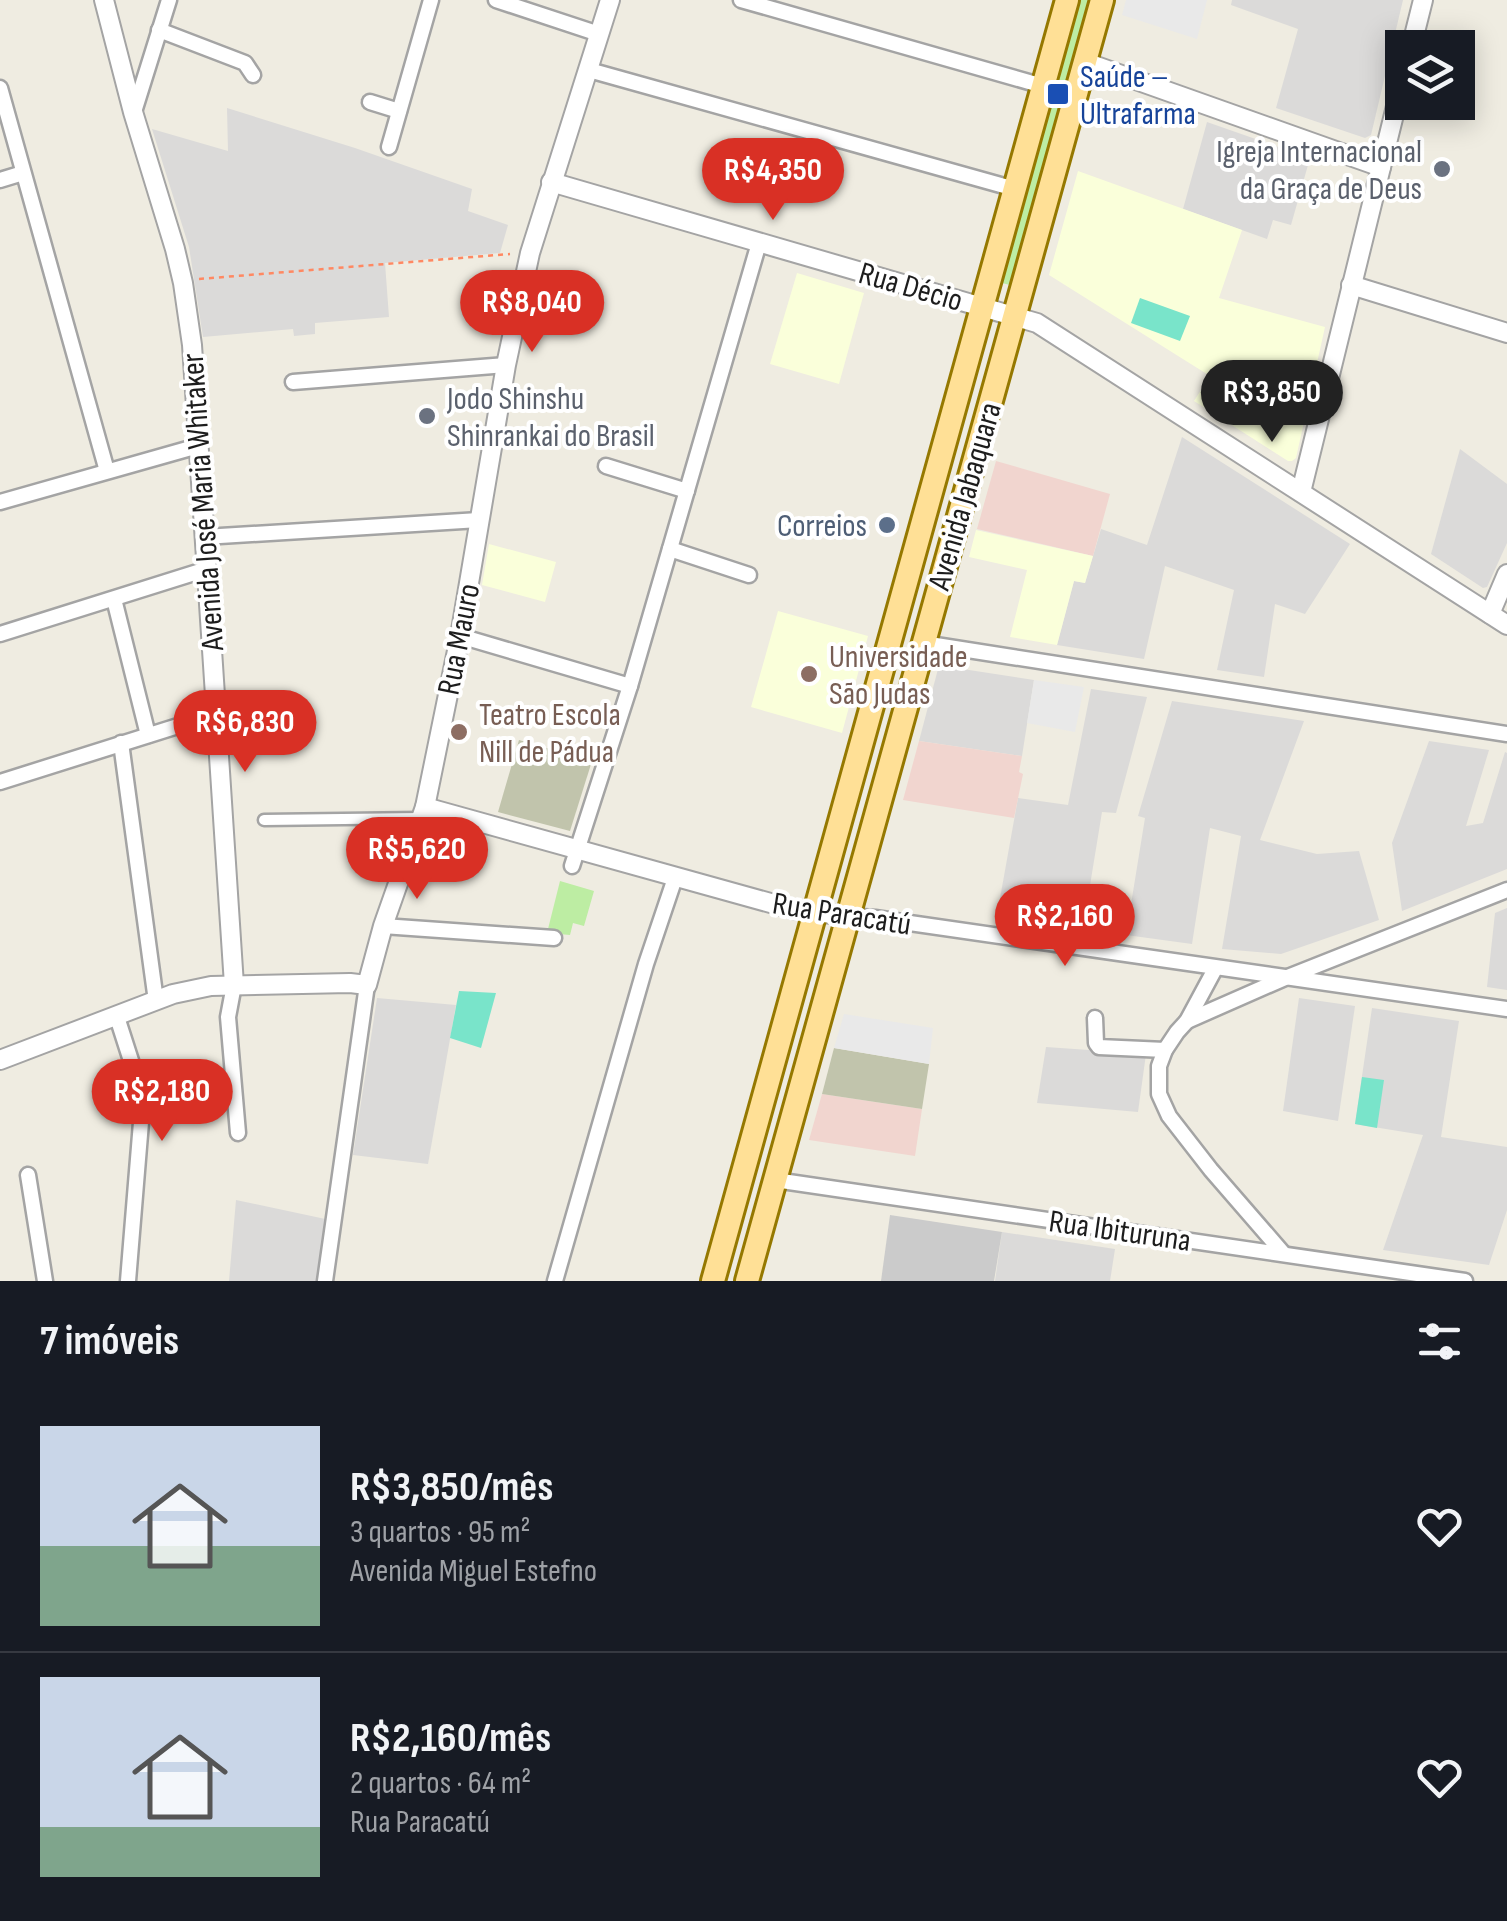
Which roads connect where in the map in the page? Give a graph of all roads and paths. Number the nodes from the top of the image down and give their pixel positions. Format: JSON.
{"nodes":[{"id":1,"x":104,"y":0,"type":"edge"},
{"id":2,"x":168,"y":0,"type":"edge"},
{"id":3,"x":431,"y":0,"type":"edge"},
{"id":4,"x":496,"y":0,"type":"edge"},
{"id":5,"x":610,"y":0,"type":"edge"},
{"id":6,"x":742,"y":0,"type":"edge"},
{"id":7,"x":1067,"y":0,"type":"edge"},
{"id":8,"x":1102,"y":0,"type":"edge"},
{"id":9,"x":1423,"y":0,"type":"edge"},
{"id":10,"x":159,"y":30,"type":"junction"},
{"id":11,"x":1416,"y":30,"type":"edge"},
{"id":12,"x":599,"y":34,"type":"junction"},
{"id":13,"x":1085,"y":62,"type":"junction"},
{"id":14,"x":589,"y":70,"type":"junction"},
{"id":15,"x":253,"y":75,"type":"dead end"},
{"id":16,"x":1043,"y":86,"type":"junction"},
{"id":17,"x":0,"y":88,"type":"edge"},
{"id":18,"x":370,"y":102,"type":"dead end"},
{"id":19,"x":399,"y":111,"type":"junction"},
{"id":20,"x":133,"y":112,"type":"junction"},
{"id":21,"x":1393,"y":120,"type":"edge"},
{"id":22,"x":389,"y":147,"type":"dead end"},
{"id":23,"x":1381,"y":167,"type":"junction"},
{"id":24,"x":23,"y":173,"type":"junction"},
{"id":25,"x":0,"y":180,"type":"edge"},
{"id":26,"x":551,"y":182,"type":"junction"},
{"id":27,"x":1015,"y":190,"type":"junction"},
{"id":28,"x":759,"y":244,"type":"junction"},
{"id":29,"x":530,"y":253,"type":"junction"},
{"id":30,"x":213,"y":278,"type":"dead end"},
{"id":31,"x":1351,"y":285,"type":"junction"},
{"id":32,"x":983,"y":306,"type":"junction"},
{"id":33,"x":1015,"y":316,"type":"junction"},
{"id":34,"x":1507,"y":333,"type":"edge"},
{"id":35,"x":506,"y":365,"type":"junction"},
{"id":36,"x":293,"y":382,"type":"dead end"},
{"id":37,"x":198,"y":446,"type":"junction"},
{"id":38,"x":606,"y":466,"type":"dead end"},
{"id":39,"x":106,"y":470,"type":"junction"},
{"id":40,"x":687,"y":491,"type":"junction"},
{"id":41,"x":1301,"y":492,"type":"junction"},
{"id":42,"x":0,"y":502,"type":"edge"},
{"id":43,"x":480,"y":520,"type":"junction"},
{"id":44,"x":204,"y":537,"type":"junction"},
{"id":45,"x":670,"y":549,"type":"junction"},
{"id":46,"x":206,"y":568,"type":"junction"},
{"id":47,"x":1507,"y":574,"type":"edge"},
{"id":48,"x":750,"y":575,"type":"dead end"},
{"id":49,"x":114,"y":600,"type":"junction"},
{"id":50,"x":1490,"y":614,"type":"junction"},
{"id":51,"x":1507,"y":624,"type":"edge"},
{"id":52,"x":0,"y":634,"type":"edge"},
{"id":53,"x":460,"y":636,"type":"junction"},
{"id":54,"x":923,"y":643,"type":"junction"},
{"id":55,"x":630,"y":686,"type":"junction"},
{"id":56,"x":216,"y":714,"type":"junction"},
{"id":57,"x":1507,"y":734,"type":"edge"},
{"id":58,"x":148,"y":735,"type":"junction"},
{"id":59,"x":121,"y":743,"type":"junction"},
{"id":60,"x":0,"y":782,"type":"edge"},
{"id":61,"x":423,"y":813,"type":"junction"},
{"id":62,"x":264,"y":820,"type":"dead end"},
{"id":63,"x":575,"y":859,"type":"junction"},
{"id":64,"x":674,"y":878,"type":"junction"},
{"id":65,"x":1507,"y":890,"type":"edge"},
{"id":66,"x":815,"y":914,"type":"junction"},
{"id":67,"x":848,"y":916,"type":"junction"},
{"id":68,"x":382,"y":926,"type":"junction"},
{"id":69,"x":554,"y":938,"type":"dead end"},
{"id":70,"x":1215,"y":968,"type":"junction"},
{"id":71,"x":1285,"y":978,"type":"junction"},
{"id":72,"x":234,"y":985,"type":"junction"},
{"id":73,"x":367,"y":986,"type":"junction"},
{"id":74,"x":156,"y":1001,"type":"junction"},
{"id":75,"x":1507,"y":1010,"type":"edge"},
{"id":76,"x":117,"y":1017,"type":"junction"},
{"id":77,"x":1095,"y":1018,"type":"dead end"},
{"id":78,"x":1187,"y":1021,"type":"junction"},
{"id":79,"x":1166,"y":1050,"type":"junction"},
{"id":80,"x":0,"y":1060,"type":"edge"},
{"id":81,"x":238,"y":1133,"type":"dead end"},
{"id":82,"x":28,"y":1174,"type":"dead end"},
{"id":83,"x":775,"y":1180,"type":"junction"},
{"id":84,"x":1283,"y":1254,"type":"junction"},
{"id":85,"x":45,"y":1281,"type":"edge"},
{"id":86,"x":128,"y":1281,"type":"edge"},
{"id":87,"x":325,"y":1281,"type":"edge"},
{"id":88,"x":555,"y":1281,"type":"edge"},
{"id":89,"x":713,"y":1281,"type":"edge"},
{"id":90,"x":748,"y":1281,"type":"edge"},
{"id":91,"x":1465,"y":1281,"type":"edge"}],
"edges":[{"from":1,"to":20,"type":"street","name":"Avenida José Maria Whitaker"},
{"from":2,"to":10,"type":"street"},
{"from":3,"to":19,"type":"street"},
{"from":4,"to":12,"type":"street"},
{"from":5,"to":12,"type":"street","name":"Rua Mauro"},
{"from":6,"to":16,"type":"street"},
{"from":7,"to":16,"type":"main road","name":"Avenida Jabaquara"},
{"from":8,"to":13,"type":"main road","name":"Avenida Jabaquara"},
{"from":9,"to":11,"type":"street"},
{"from":10,"to":15,"type":"street"},
{"from":10,"to":20,"type":"street"},
{"from":12,"to":14,"type":"street","name":"Rua Mauro"},
{"from":13,"to":23,"type":"street"},
{"from":13,"to":33,"type":"main road","name":"Avenida Jabaquara"},
{"from":14,"to":26,"type":"street","name":"Rua Mauro"},
{"from":14,"to":27,"type":"street"},
{"from":16,"to":27,"type":"main road","name":"Avenida Jabaquara"},
{"from":17,"to":24,"type":"street"},
{"from":18,"to":19,"type":"street"},
{"from":19,"to":22,"type":"street"},
{"from":20,"to":37,"type":"street","name":"Avenida José Maria Whitaker"},
{"from":21,"to":23,"type":"street"},
{"from":23,"to":31,"type":"street"},
{"from":24,"to":25,"type":"street"},
{"from":24,"to":39,"type":"street"},
{"from":26,"to":28,"type":"street","name":"Rua Décio"},
{"from":26,"to":29,"type":"street","name":"Rua Mauro"},
{"from":27,"to":32,"type":"main road","name":"Avenida Jabaquara"},
{"from":28,"to":32,"type":"street","name":"Rua Décio"},
{"from":28,"to":40,"type":"street"},
{"from":29,"to":30,"type":"path"},
{"from":29,"to":35,"type":"street","name":"Rua Mauro"},
{"from":31,"to":34,"type":"street"},
{"from":31,"to":41,"type":"street"},
{"from":32,"to":33,"type":"street","name":"Rua Décio"},
{"from":32,"to":66,"type":"main road","name":"Avenida Jabaquara"},
{"from":33,"to":41,"type":"street","name":"Rua Décio"},
{"from":33,"to":54,"type":"main road","name":"Avenida Jabaquara"},
{"from":35,"to":36,"type":"street"},
{"from":35,"to":43,"type":"street","name":"Rua Mauro"},
{"from":37,"to":39,"type":"street"},
{"from":37,"to":44,"type":"street","name":"Avenida José Maria Whitaker"},
{"from":38,"to":40,"type":"street"},
{"from":39,"to":42,"type":"street"},
{"from":40,"to":45,"type":"street"},
{"from":41,"to":50,"type":"street","name":"Rua Décio"},
{"from":43,"to":44,"type":"street"},
{"from":43,"to":53,"type":"street","name":"Rua Mauro"},
{"from":44,"to":46,"type":"street","name":"Avenida José Maria Whitaker"},
{"from":45,"to":48,"type":"street"},
{"from":45,"to":55,"type":"street"},
{"from":46,"to":49,"type":"street"},
{"from":46,"to":56,"type":"street","name":"Avenida José Maria Whitaker"},
{"from":47,"to":50,"type":"street"},
{"from":49,"to":52,"type":"street"},
{"from":49,"to":58,"type":"street"},
{"from":50,"to":51,"type":"street","name":"Rua Décio"},
{"from":53,"to":55,"type":"street"},
{"from":53,"to":61,"type":"street","name":"Rua Mauro"},
{"from":54,"to":57,"type":"street"},
{"from":54,"to":67,"type":"main road","name":"Avenida Jabaquara"},
{"from":55,"to":63,"type":"street"},
{"from":56,"to":58,"type":"street"},
{"from":56,"to":72,"type":"street","name":"Avenida José Maria Whitaker"},
{"from":58,"to":59,"type":"street"},
{"from":59,"to":60,"type":"street"},
{"from":59,"to":74,"type":"street"},
{"from":61,"to":62,"type":"street"},
{"from":61,"to":63,"type":"street","name":"Rua Paracatú"},
{"from":61,"to":68,"type":"street","name":"Rua Mauro"},
{"from":63,"to":64,"type":"street","name":"Rua Paracatú"},
{"from":64,"to":66,"type":"street","name":"Rua Paracatú"},
{"from":64,"to":88,"type":"street"},
{"from":65,"to":71,"type":"street"},
{"from":66,"to":67,"type":"street","name":"Rua Paracatú"},
{"from":66,"to":89,"type":"main road","name":"Avenida Jabaquara"},
{"from":67,"to":70,"type":"street","name":"Rua Paracatú"},
{"from":67,"to":83,"type":"main road","name":"Avenida Jabaquara"},
{"from":68,"to":69,"type":"street"},
{"from":68,"to":73,"type":"street","name":"Rua Mauro"},
{"from":70,"to":71,"type":"street","name":"Rua Paracatú"},
{"from":70,"to":78,"type":"street"},
{"from":71,"to":75,"type":"street","name":"Rua Paracatú"},
{"from":71,"to":78,"type":"street"},
{"from":72,"to":73,"type":"street"},
{"from":72,"to":74,"type":"street"},
{"from":72,"to":81,"type":"street","name":"Avenida José Maria Whitaker"},
{"from":73,"to":87,"type":"street","name":"Rua Mauro"},
{"from":74,"to":76,"type":"street"},
{"from":76,"to":80,"type":"street"},
{"from":76,"to":86,"type":"street"},
{"from":77,"to":79,"type":"street"},
{"from":78,"to":79,"type":"street"},
{"from":79,"to":84,"type":"street"},
{"from":82,"to":85,"type":"street"},
{"from":83,"to":84,"type":"street","name":"Rua Ibituruna"},
{"from":83,"to":90,"type":"main road","name":"Avenida Jabaquara"},
{"from":84,"to":91,"type":"street","name":"Rua Ibituruna"}]}
